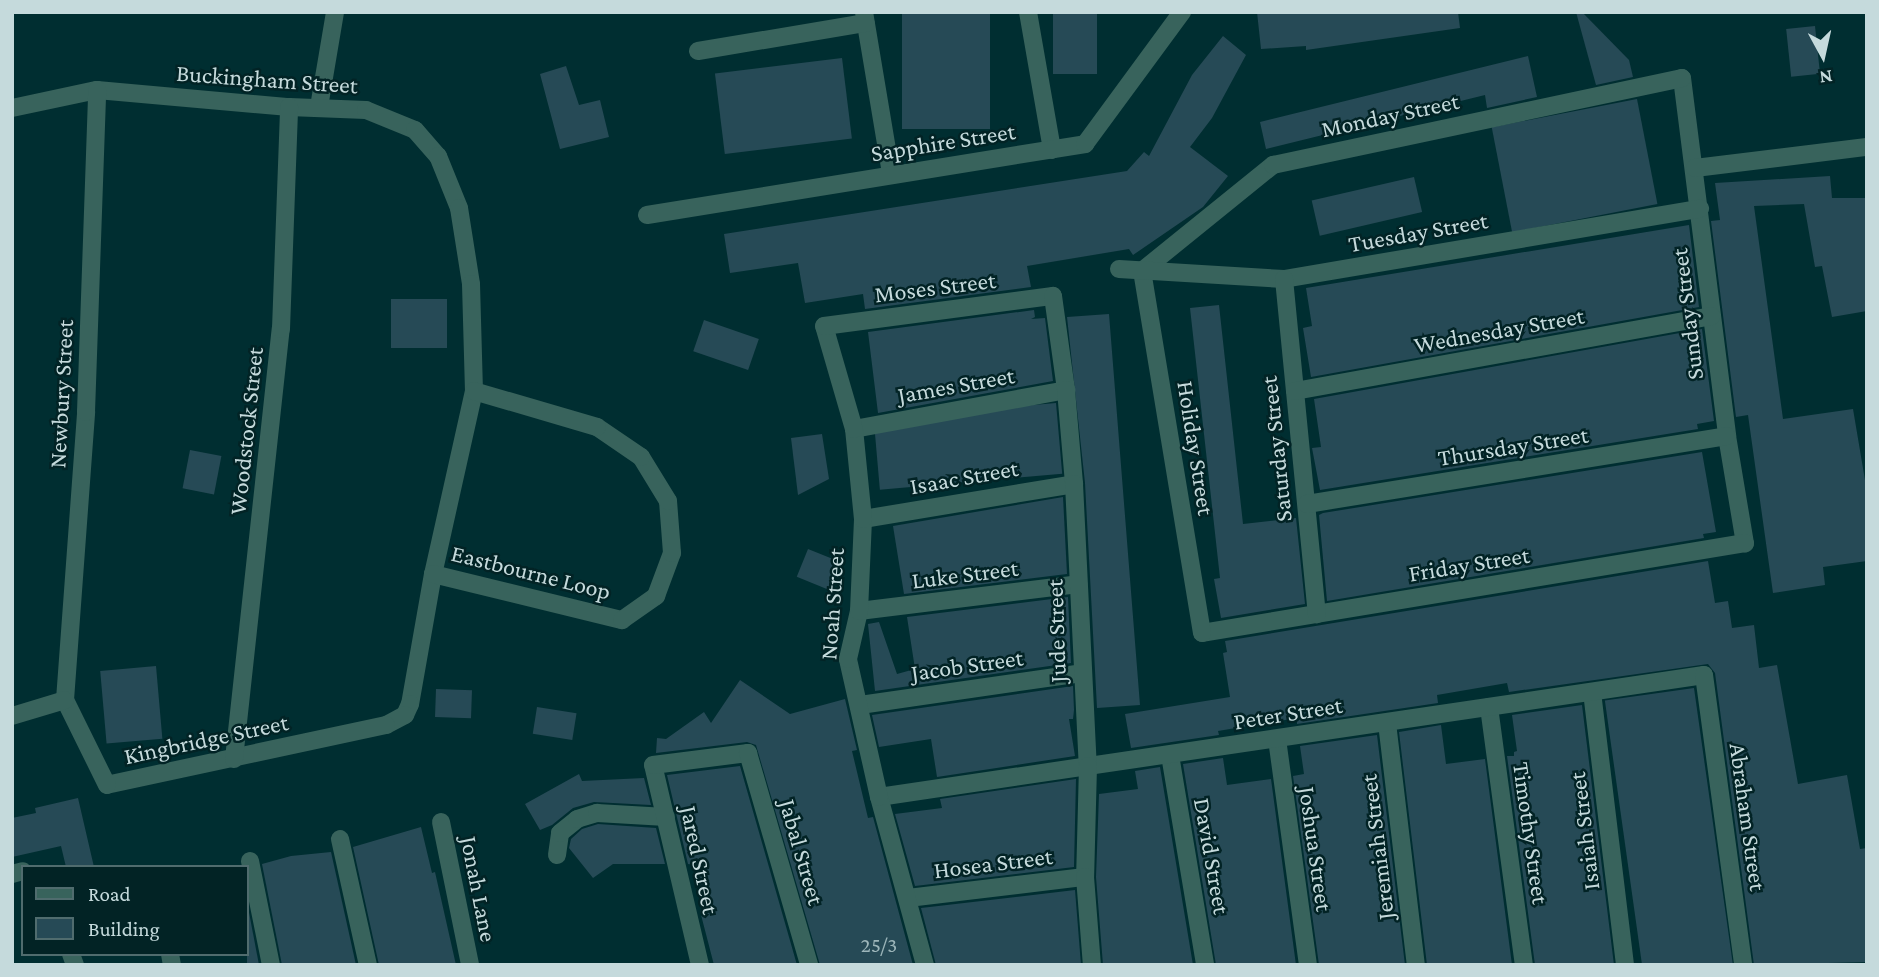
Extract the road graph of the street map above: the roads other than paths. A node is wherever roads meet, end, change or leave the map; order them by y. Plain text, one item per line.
1 (335, 12) edge
2 (1028, 12) edge
3 (1182, 12) edge
4 (865, 18) edge
5 (698, 51) dead end
6 (1682, 78) joint
7 (97, 90) junction
8 (289, 107) junction
9 (319, 107) junction
10 (12, 108) edge
11 (1867, 147) edge
12 (1052, 150) junction
13 (1695, 168) junction
14 (891, 174) junction
15 (1699, 209) junction
16 (647, 215) dead end
17 (1119, 269) dead end
18 (1142, 271) junction
19 (1284, 279) junction
20 (1053, 296) joint
21 (1711, 316) junction
22 (824, 326) joint
23 (1066, 390) junction
24 (474, 391) junction
25 (1295, 391) junction
26 (854, 429) junction
27 (1727, 436) junction
28 (1074, 484) junction
29 (1307, 504) junction
30 (863, 519) junction
31 (1745, 543) joint
32 (433, 574) junction
33 (1078, 584) junction
34 (859, 611) junction
35 (1317, 614) junction
36 (1202, 633) joint
37 (1082, 673) junction
38 (1704, 675) joint
39 (1592, 692) junction
40 (65, 700) junction
41 (860, 705) junction
42 (1489, 707) junction
43 (405, 715) joint
44 (12, 716) edge
45 (1387, 723) junction
46 (1277, 739) junction
47 (1170, 755) junction
48 (234, 759) junction
49 (653, 765) joint
50 (1088, 766) junction
51 (879, 797) junction
52 (666, 817) junction
53 (441, 822) dead end
54 (340, 839) dead end
55 (557, 855) dead end
56 (250, 861) dead end
57 (1085, 877) junction
58 (908, 898) junction
59 (271, 965) edge
60 (368, 965) edge
61 (470, 965) edge
62 (699, 965) edge
63 (809, 965) edge
64 (925, 965) edge
65 (1092, 965) edge
66 (1205, 965) edge
67 (1308, 965) edge
68 (1416, 965) edge
69 (1524, 965) edge
70 (1625, 965) edge
71 (1743, 965) edge

1 - 9 street
2 - 12 street
3 - 12 street, Sapphire Street
4 - 5 street
4 - 14 street
6 - 13 street, Sunday Street
6 - 18 street, Monday Street
7 - 8 street, Buckingham Street
7 - 10 street, Buckingham Street
7 - 40 street, Newbury Street
8 - 9 street, Buckingham Street
8 - 48 street, Woodstock Street
9 - 24 street, Buckingham Street
11 - 13 street
12 - 14 street, Sapphire Street
13 - 15 street, Sunday Street
14 - 16 street, Sapphire Street
15 - 19 street, Tuesday Street
15 - 21 street, Sunday Street
17 - 18 street, Tuesday Street
18 - 19 street, Tuesday Street
18 - 36 street, Holiday Street
19 - 25 street, Saturday Street
20 - 22 street, Moses Street
20 - 23 street, Jude Street
21 - 25 street, Wednesday Street
21 - 27 street, Sunday Street
22 - 26 street, Noah Street
23 - 26 street, James Street
23 - 28 street, Jude Street
24 - 32 street, Buckingham Street
24 - 32 street, Eastbourne Loop
25 - 29 street, Saturday Street
26 - 30 street, Noah Street
27 - 29 street, Thursday Street
27 - 31 street, Sunday Street
28 - 30 street, Isaac Street
28 - 33 street, Jude Street
29 - 35 street, Saturday Street
30 - 34 street, Noah Street
31 - 35 street, Friday Street
32 - 43 street, Buckingham Street
33 - 34 street, Luke Street
33 - 37 street, Jude Street
34 - 41 street, Noah Street
35 - 36 street, Friday Street
37 - 41 street, Jacob Street
37 - 50 street, Jude Street
38 - 39 street, Peter Street
38 - 71 street, Abraham Street
39 - 42 street, Peter Street
39 - 70 street, Isaiah Street
40 - 44 street
40 - 48 street, Kingbridge Street
41 - 51 street, Noah Street
42 - 45 street, Peter Street
42 - 69 street, Timothy Street
43 - 48 street, Kingbridge Street
45 - 46 street, Peter Street
45 - 68 street, Jeremiah Street
46 - 47 street, Peter Street
46 - 67 street, Joshua Street
47 - 50 street, Peter Street
47 - 66 street, David Street
49 - 52 street, Jared Street
49 - 63 street, Jabal Street
50 - 51 street, Peter Street
50 - 57 street, Jude Street
51 - 58 street, Noah Street
52 - 55 street
52 - 62 street, Jared Street
53 - 61 street, Jonah Lane
54 - 60 street
56 - 59 street
57 - 58 street, Hosea Street
57 - 65 street, Jude Street
58 - 64 street, Noah Street

